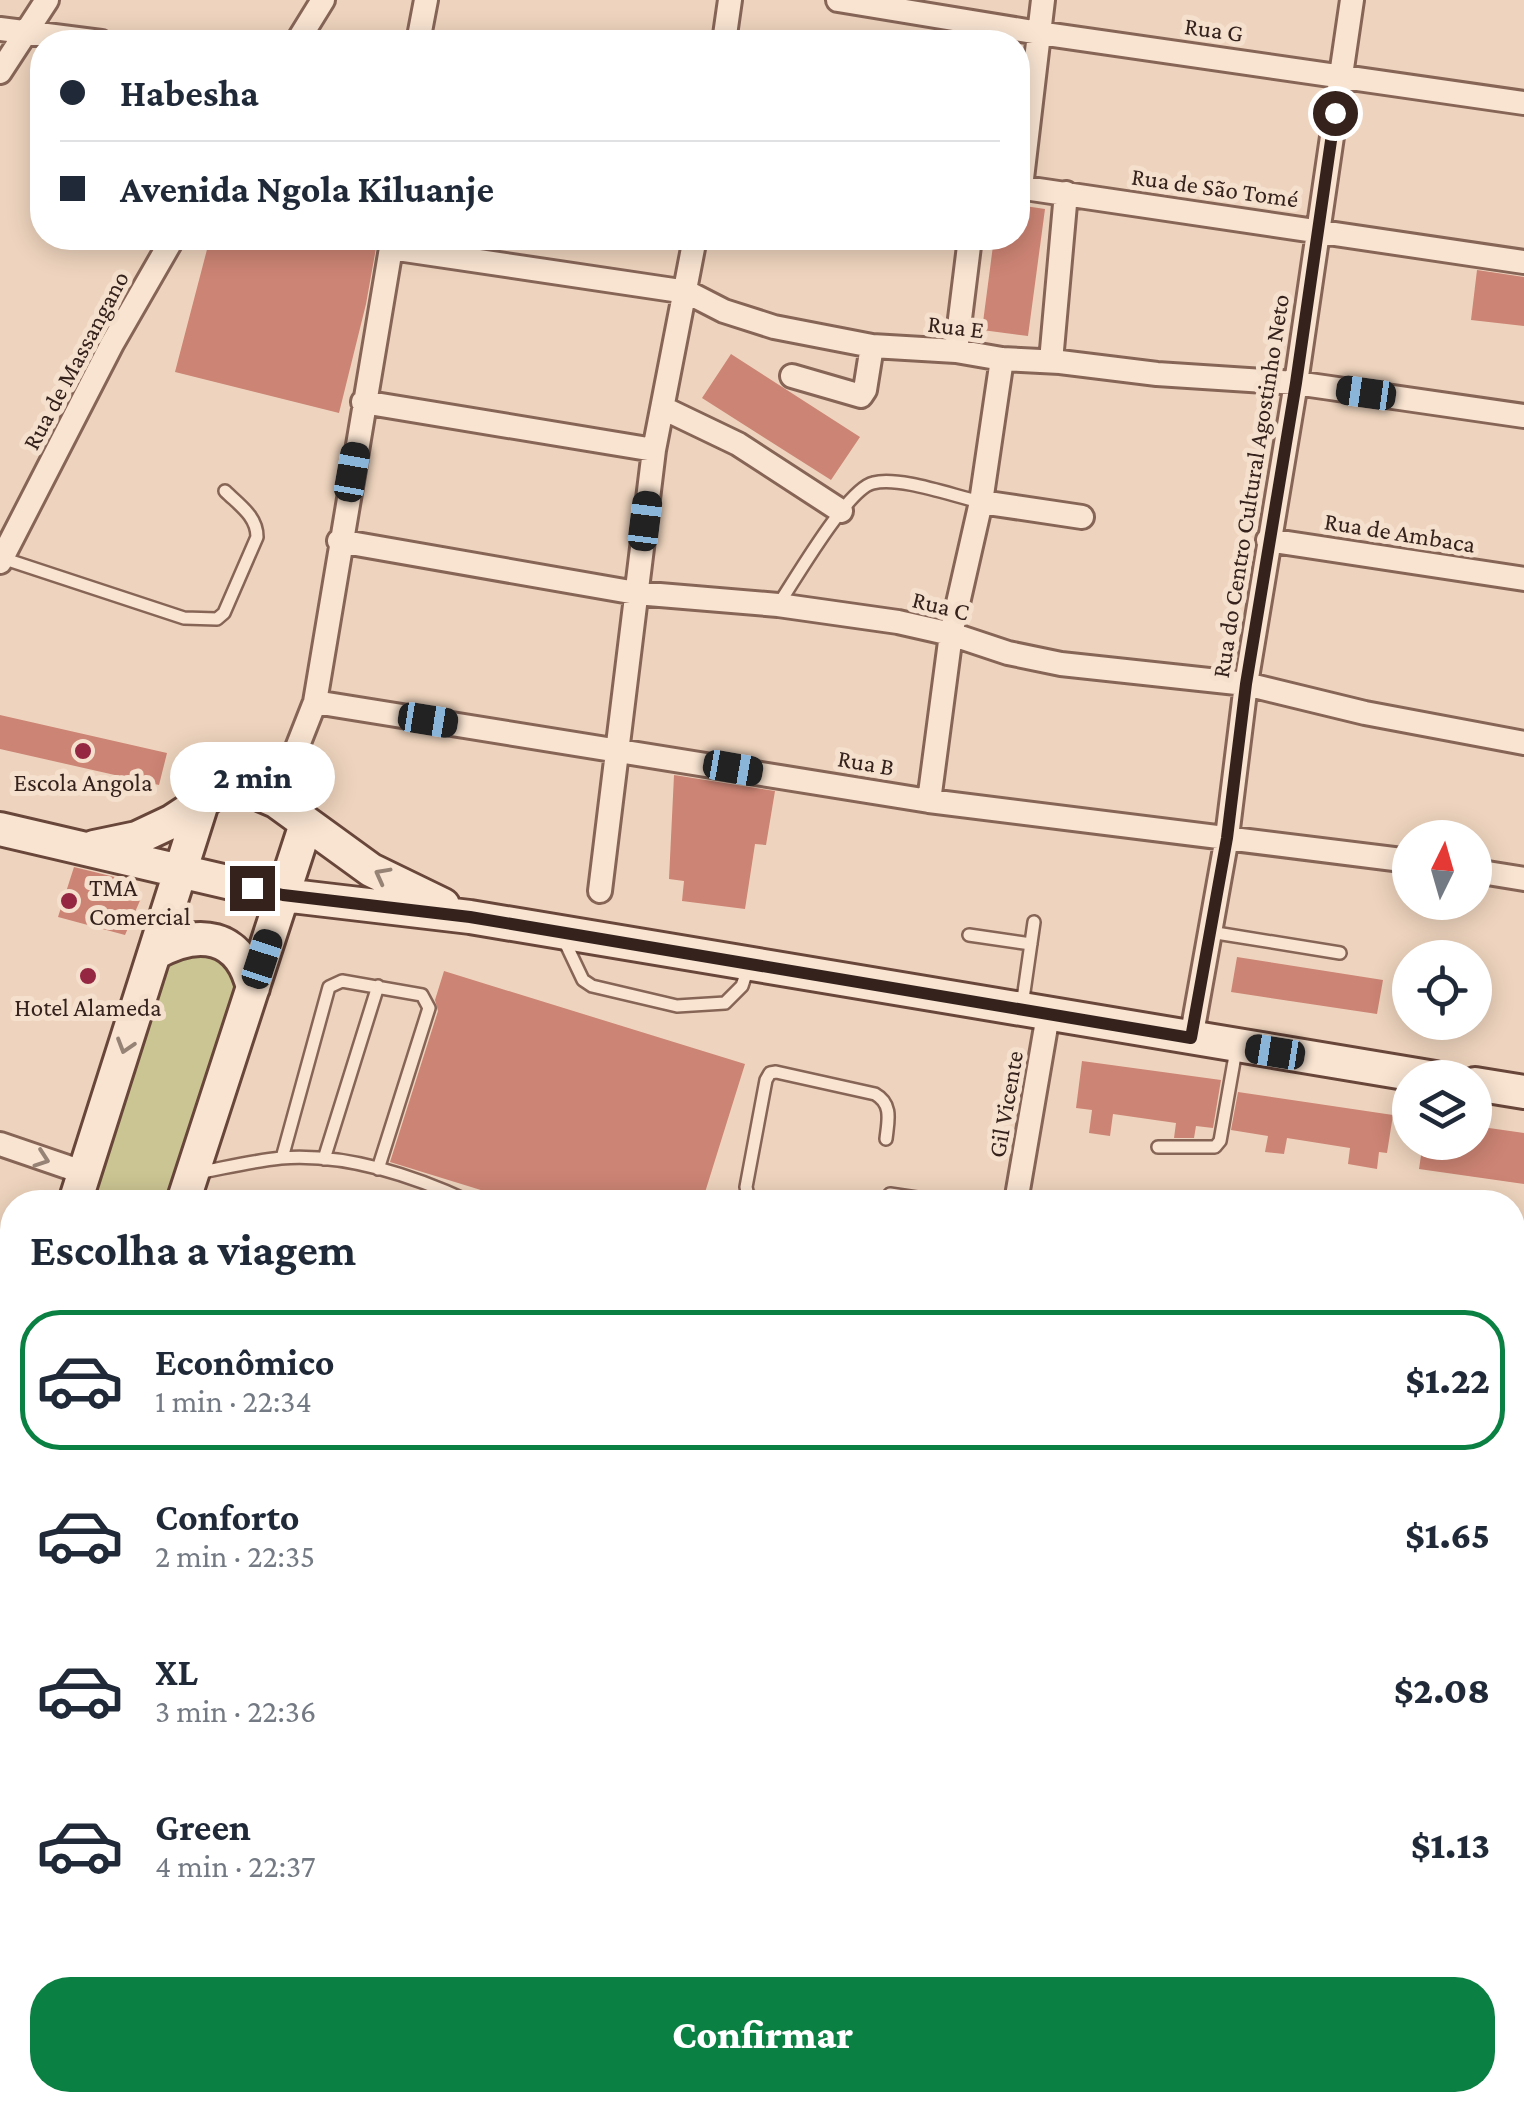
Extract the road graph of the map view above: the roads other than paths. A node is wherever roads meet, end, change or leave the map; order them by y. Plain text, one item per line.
1 (47, 0) edge
2 (322, 0) edge
3 (426, 0) edge
4 (730, 0) edge
5 (838, 0) edge
6 (1044, 0) edge
7 (1352, 0) edge
8 (0, 29) edge
9 (304, 30) edge
10 (420, 30) edge
11 (726, 30) edge
12 (1015, 30) edge
13 (1030, 32) edge
14 (25, 33) junction
15 (30, 34) edge
16 (1039, 34) junction
17 (0, 72) edge
18 (1340, 74) junction
19 (1030, 103) edge
20 (1524, 103) edge
21 (1030, 189) edge
22 (1066, 194) junction
23 (1319, 230) junction
24 (166, 250) edge
25 (391, 250) edge
26 (404, 250) edge
27 (693, 250) edge
28 (969, 250) edge
29 (1524, 262) edge
30 (687, 292) junction
31 (872, 346) junction
32 (956, 351) junction
33 (1002, 359) junction
34 (1050, 362) junction
35 (792, 376) dead end
36 (1296, 383) junction
37 (364, 402) junction
38 (663, 408) junction
39 (1524, 416) edge
40 (654, 450) junction
41 (225, 491) dead end
42 (980, 502) junction
43 (841, 511) junction
44 (1082, 517) dead end
45 (1268, 540) junction
46 (339, 541) junction
47 (1, 560) edge
48 (1524, 579) edge
49 (636, 593) junction
50 (778, 605) junction
51 (951, 634) junction
52 (1246, 684) junction
53 (314, 702) junction
54 (1524, 743) edge
55 (616, 748) junction
56 (204, 800) junction
57 (276, 801) junction
58 (929, 801) junction
59 (306, 824) junction
60 (0, 829) edge
61 (1227, 838) junction
62 (77, 848) junction
63 (1392, 859) edge
64 (180, 871) junction
65 (1492, 874) edge
66 (1524, 879) edge
67 (600, 891) dead end
68 (283, 895) junction
69 (470, 917) junction
70 (1034, 922) dead end
71 (560, 932) junction
72 (1210, 932) junction
73 (969, 934) dead end
74 (1031, 944) junction
75 (1340, 952) dead end
76 (155, 953) junction
77 (750, 964) junction
78 (378, 986) junction
79 (253, 988) junction
80 (1034, 1013) junction
81 (1191, 1038) junction
82 (1237, 1046) junction
83 (1392, 1071) edge
84 (1492, 1087) edge
85 (1524, 1092) edge
86 (886, 1139) dead end
87 (0, 1144) edge
88 (1158, 1148) dead end
89 (282, 1158) junction
90 (324, 1159) junction
91 (378, 1169) junction
92 (80, 1188) edge
93 (188, 1188) edge
94 (443, 1190) edge
95 (747, 1190) edge
96 (1017, 1190) edge

1 - 14 street
2 - 9 street
3 - 10 street
4 - 11 street
5 - 12 street, Rua G
6 - 16 street
7 - 18 street, Rua do Centro Cultural Agostinho Neto
8 - 14 street
13 - 16 street, Rua G
14 - 15 street
14 - 17 street
16 - 18 street, Rua G
16 - 19 street
18 - 20 street, Rua G
18 - 23 street, Rua do Centro Cultural Agostinho Neto
21 - 22 street, Rua de São Tomé
22 - 23 street, Rua de São Tomé
22 - 34 street
23 - 29 street, Rua de São Tomé
23 - 36 street, Rua do Centro Cultural Agostinho Neto
24 - 47 street, Rua de Massangano
25 - 37 street, Rua E
26 - 30 street, Rua E
27 - 30 street
28 - 32 street
30 - 31 street, Rua E
30 - 38 street
31 - 32 street, Rua E
31 - 35 street
32 - 33 street, Rua E
33 - 34 street, Rua E
33 - 42 street
34 - 36 street, Rua E
36 - 39 street, Rua E
36 - 45 street, Rua do Centro Cultural Agostinho Neto
37 - 40 street
37 - 46 street
38 - 40 street
38 - 43 street
40 - 49 street
41 - 47 lane
42 - 43 lane
42 - 44 street
42 - 51 street
43 - 50 lane
45 - 48 street, Rua de Ambaca
45 - 52 street, Rua do Centro Cultural Agostinho Neto
46 - 49 street, Rua C
46 - 53 street
49 - 50 street, Rua C
49 - 55 street
50 - 51 street, Rua C
51 - 52 street, Rua C
51 - 58 street
52 - 54 street, Rua C
52 - 61 street, Rua do Centro Cultural Agostinho Neto
53 - 55 street, Rua B
53 - 57 street
55 - 58 street, Rua B
55 - 67 street
56 - 57 main road
56 - 62 main road
56 - 64 main road
57 - 59 main road
58 - 61 street, Rua B
59 - 68 main road
69 -> 59 main road
60 - 62 main road
61 - 63 street, Rua B
61 - 72 street, Rua do Centro Cultural Agostinho Neto
62 - 64 main road
64 - 68 main road
64 - 76 main road
65 - 66 street
68 - 69 main road
68 - 79 main road
69 - 71 main road
70 - 74 lane
71 - 77 main road
71 - 77 lane
72 - 75 lane
72 - 81 street, Rua do Centro Cultural Agostinho Neto
73 - 74 lane
74 - 80 lane
76 - 79 main road
76 -> 92 main road
77 - 80 main road
78 - 89 lane
78 - 90 lane
78 - 91 lane
79 - 93 main road
80 - 81 main road
80 - 96 street, Gil Vicente
81 - 82 main road
82 - 83 main road
82 - 88 lane
84 - 85 main road
86 - 95 lane
87 -> 92 street
89 - 90 lane
89 - 93 lane
90 - 91 lane
91 - 94 lane

